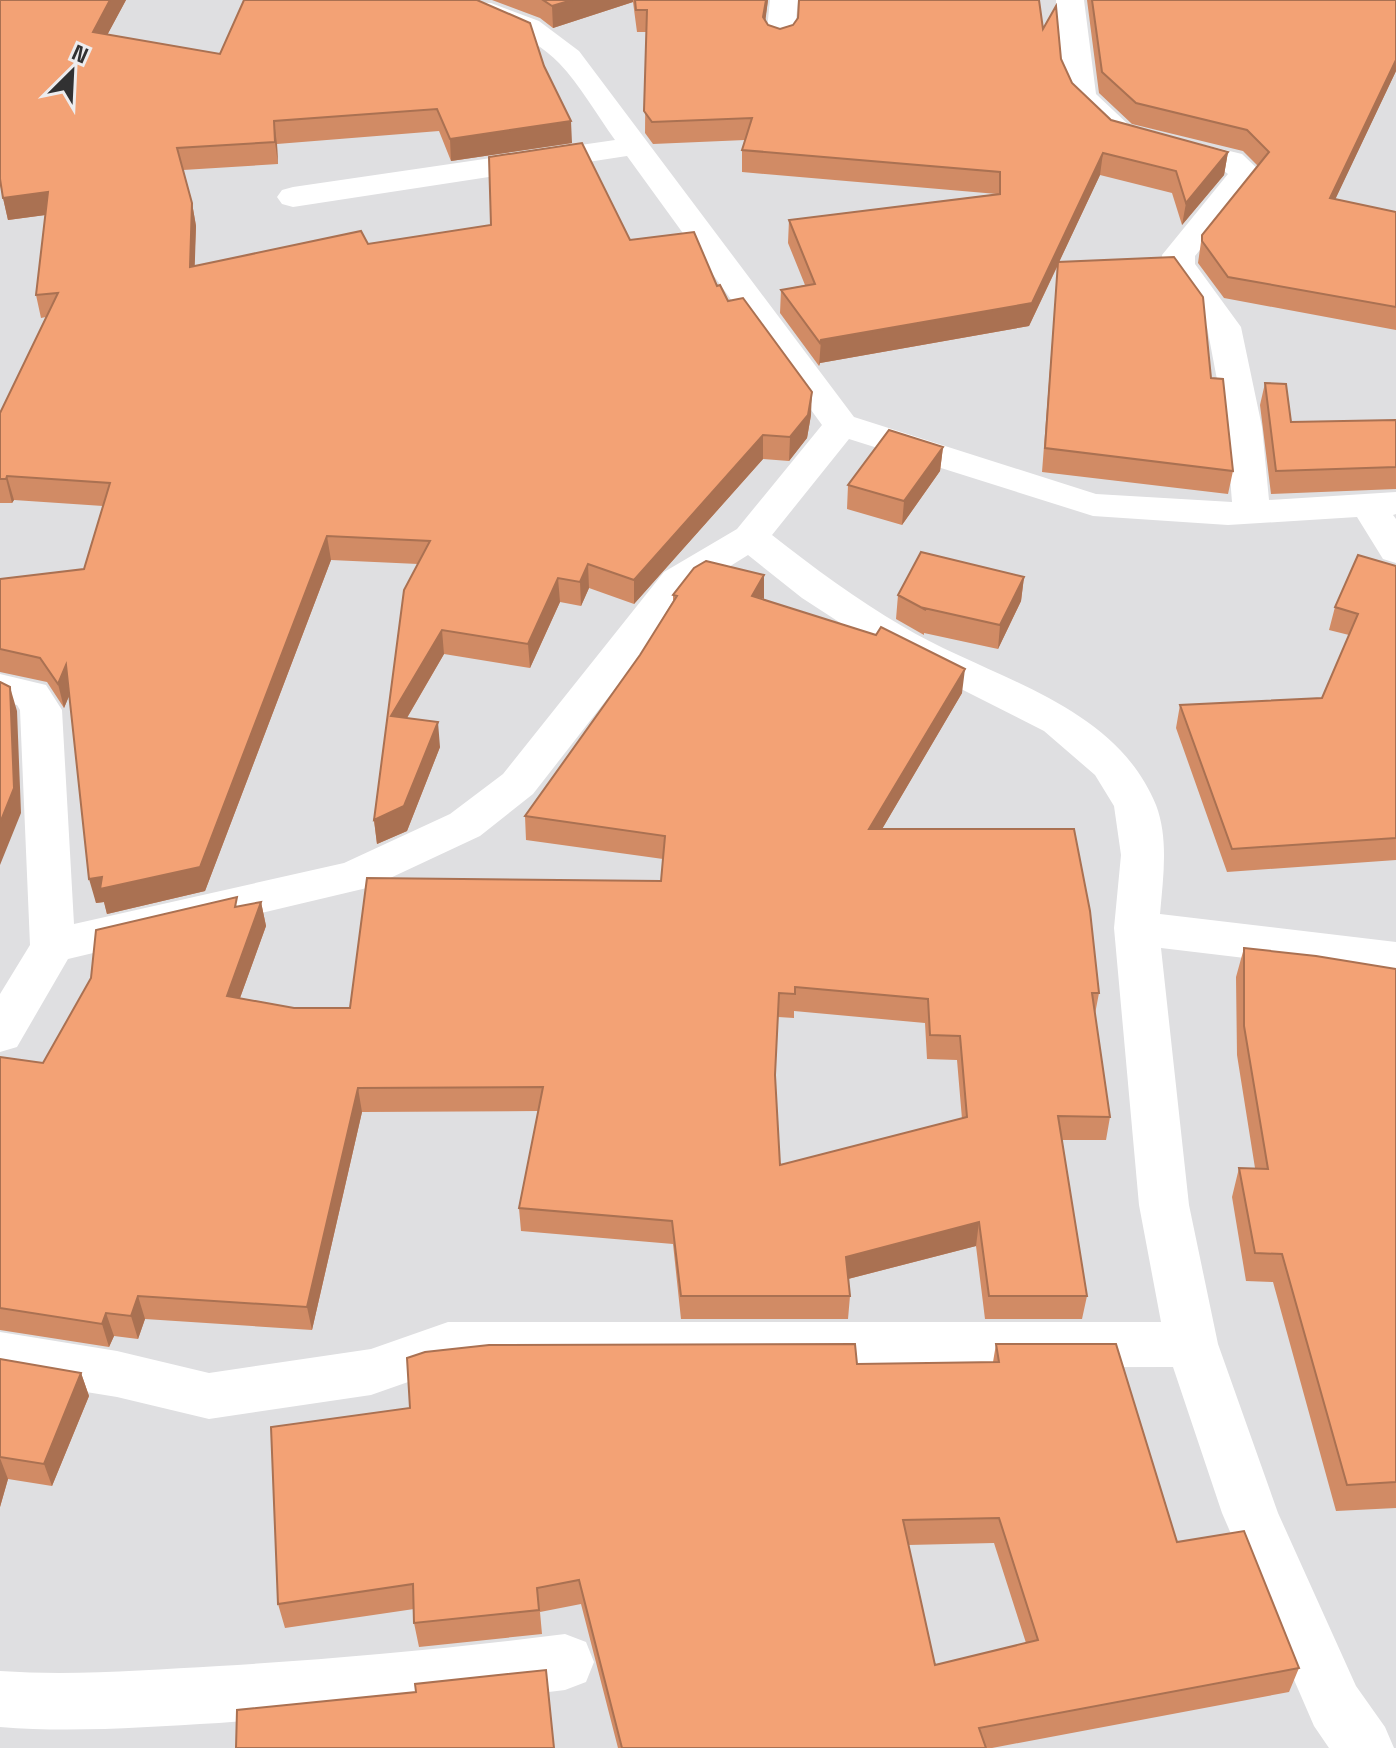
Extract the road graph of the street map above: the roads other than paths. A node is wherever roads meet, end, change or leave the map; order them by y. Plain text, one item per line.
1 (444, 0) edge
2 (784, 0) edge
3 (1070, 0) edge
4 (780, 39) edge
5 (635, 146) junction
6 (293, 197) dead end
7 (841, 425) junction
8 (1383, 504) edge
9 (1252, 512) junction
10 (750, 537) junction
11 (1396, 551) edge
12 (0, 687) edge
13 (1136, 928) junction
14 (53, 946) junction
15 (1396, 959) edge
16 (0, 1034) edge
17 (1192, 1344) junction
18 (0, 1355) edge
19 (565, 1662) dead end
20 (0, 1699) edge
21 (1364, 1748) edge

1 - 5 street
2 - 4 street
3 - 9 street
5 - 6 street
5 - 7 street
7 - 9 street
7 - 10 street
8 - 9 street
8 - 11 street
10 - 13 street
10 - 14 street
12 - 14 street
13 - 15 street
13 - 17 street
14 - 16 street
17 - 18 street
17 - 21 street
19 - 20 street

